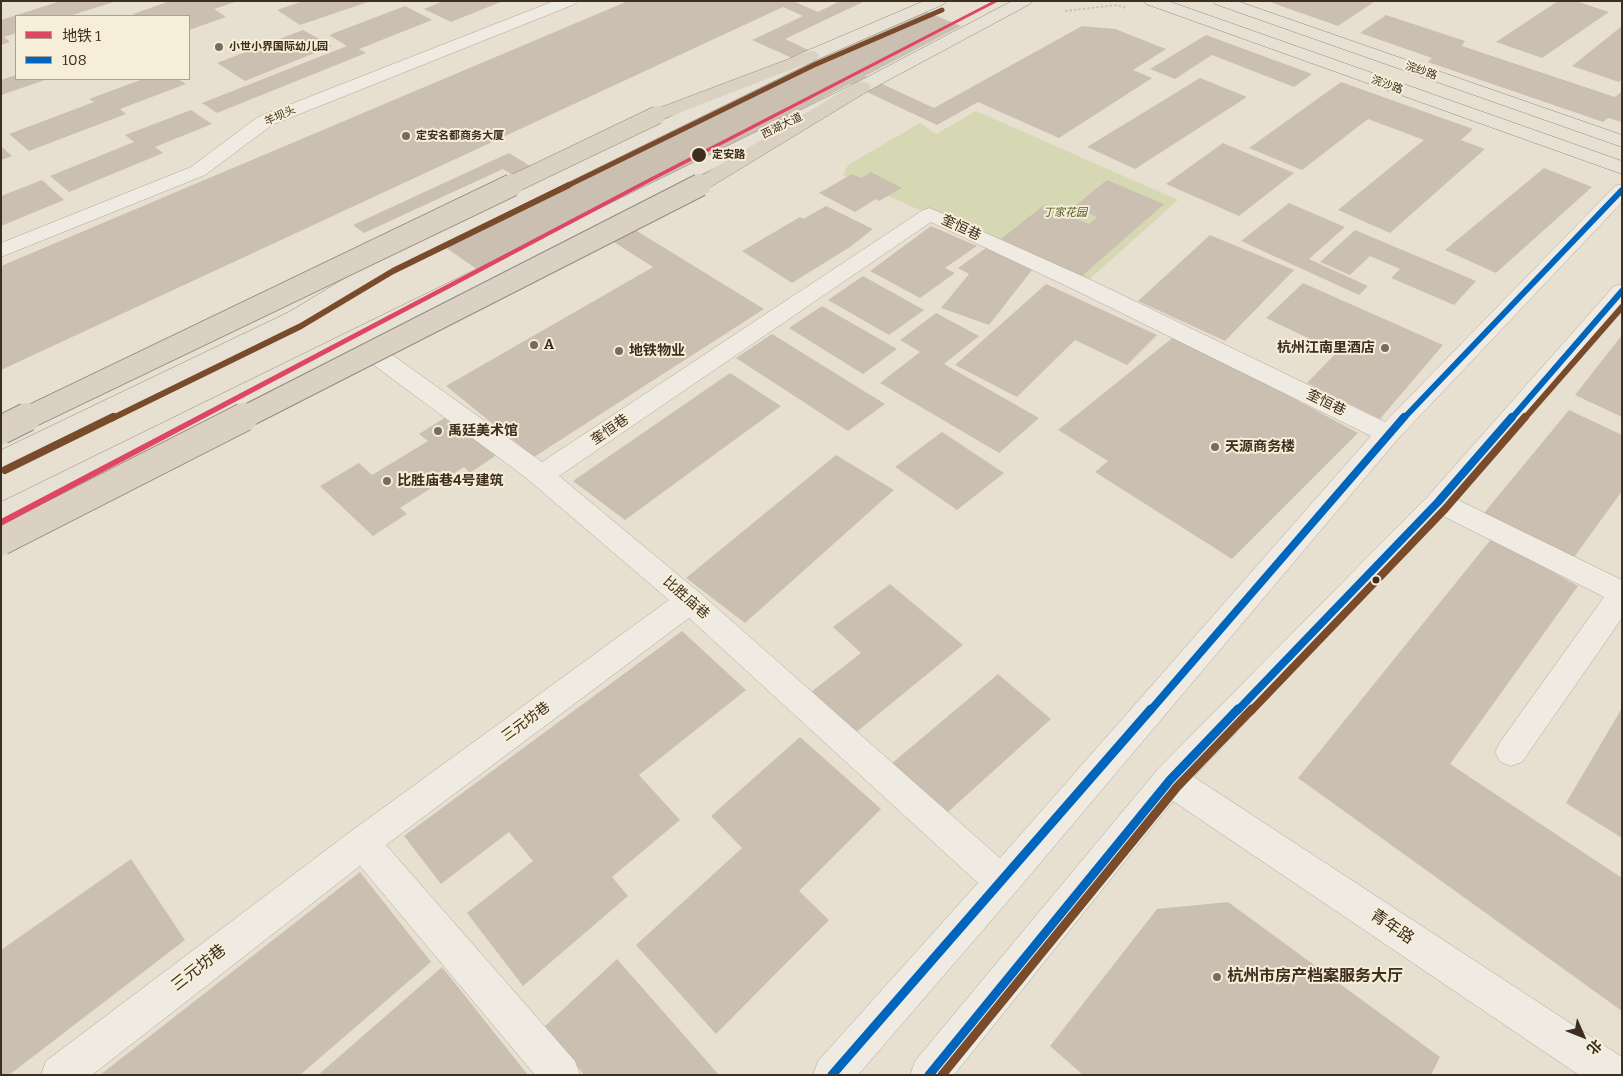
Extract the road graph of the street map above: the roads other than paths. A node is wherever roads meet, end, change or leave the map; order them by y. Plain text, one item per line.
1 (570, 1) edge
2 (938, 1) edge
3 (1024, 1) edge
4 (1152, 1) edge
5 (1221, 1) edge
6 (810, 56) junction
7 (862, 87) junction
8 (1622, 141) edge
9 (1622, 168) edge
10 (1622, 190) edge
11 (1, 252) edge
12 (1622, 291) edge
13 (348, 342) junction
14 (1, 430) edge
15 (1388, 434) junction
16 (1, 461) edge
17 (540, 476) junction
18 (1438, 502) junction
19 (1, 514) edge
20 (1, 541) edge
21 (1622, 594) edge
22 (690, 601) junction
23 (1511, 752) dead end
24 (1170, 780) junction
25 (362, 842) junction
26 (1002, 882) junction
27 (60, 1075) edge
28 (561, 1075) edge
29 (832, 1075) edge
30 (929, 1075) edge
31 (1614, 1075) edge

1 - 11 street, 羊坝头
2 - 6 main road
3 - 7 main road, 西湖大道
4 - 9 main road, 浣沙路
5 - 8 main road, 浣纱路
6 - 14 highway, bridge
6 - 16 main road
7 - 13 main road, 西湖大道
7 - 20 highway, bridge
10 - 15 street
12 - 18 street
13 - 17 street, 比胜庙巷
13 - 19 main road, 西湖大道
15 - 17 street, 奎恒巷
15 - 26 street
17 - 22 street, 比胜庙巷
18 - 21 street
18 - 24 street
21 - 23 street
22 - 25 street, 三元坊巷
22 - 26 street, 比胜庙巷
24 - 30 street
24 - 31 street, 青年路
25 - 27 street, 三元坊巷
25 - 28 street
26 - 29 street

